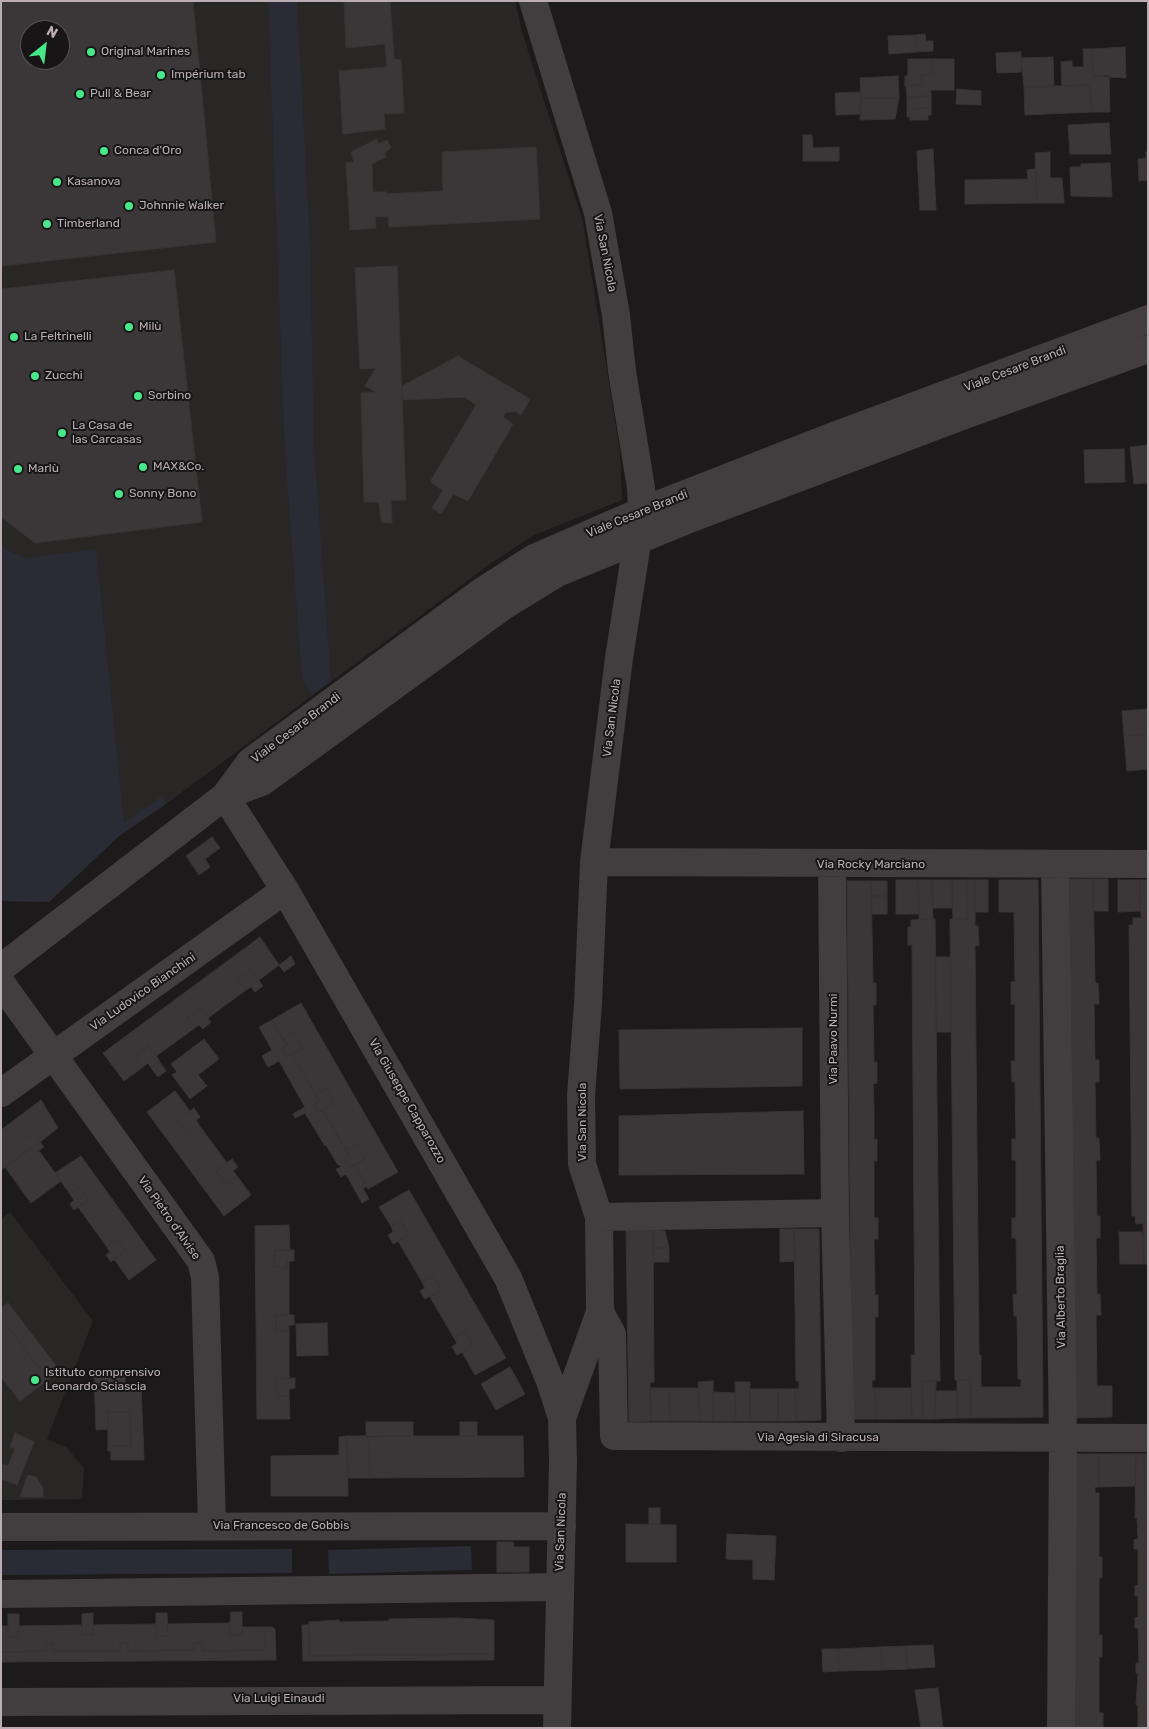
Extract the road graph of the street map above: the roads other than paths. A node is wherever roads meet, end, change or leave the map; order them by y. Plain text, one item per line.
1 (533, 1) edge
2 (1148, 318) edge
3 (1148, 350) edge
4 (642, 511) junction
5 (639, 540) junction
6 (225, 796) junction
7 (594, 862) junction
8 (832, 864) junction
9 (1148, 864) edge
10 (1056, 866) junction
11 (285, 890) junction
12 (1, 968) edge
13 (1, 983) edge
14 (53, 1056) junction
15 (1, 1093) edge
16 (835, 1213) junction
17 (599, 1217) junction
18 (600, 1312) junction
19 (562, 1418) junction
20 (841, 1438) junction
21 (1148, 1438) edge
22 (1063, 1439) junction
23 (212, 1526) junction
24 (562, 1526) junction
25 (1, 1528) edge
26 (560, 1587) junction
27 (1, 1594) edge
28 (557, 1700) junction
29 (1, 1702) edge
30 (557, 1728) edge
31 (1061, 1728) edge

1 - 4 street, Via San Nicola
2 - 4 street, Viale Cesare Brandi
3 - 5 street, Viale Cesare Brandi
4 - 5 street, Via San Nicola
4 - 6 street, Viale Cesare Brandi
5 - 6 street, Viale Cesare Brandi
5 - 7 street, Via San Nicola
6 - 11 street, Via Giuseppe Capparozzo
6 - 12 street
7 - 8 street, Via Rocky Marciano
7 - 17 street, Via San Nicola
8 - 10 street, Via Rocky Marciano
8 - 16 street, Via Paavo Nurmi
9 - 10 street, Via Rocky Marciano
10 - 22 street, Via Alberto Braglia
11 - 14 street, Via Ludovico Bianchini
11 - 19 street, Via Giuseppe Capparozzo
13 - 14 street, Via Pietro d'Alvise
14 - 15 street, Via Ludovico Bianchini
14 - 23 street, Via Pietro d'Alvise
16 - 17 street
16 - 20 street, Via Paavo Nurmi
17 - 18 street, Via San Nicola
18 - 19 street, Via San Nicola
18 - 20 street, Via Agesia di Siracusa
19 - 24 street, Via San Nicola
20 - 22 street, Via Agesia di Siracusa
21 - 22 street, Via Agesia di Siracusa
22 - 31 street, Via Alberto Braglia
23 - 24 street, Via Francesco de Gobbis
23 - 25 street, Via Francesco de Gobbis
24 - 26 street, Via San Nicola
26 - 27 street
26 - 28 street, Via San Nicola
28 - 29 street, Via Luigi Einaudi
28 - 30 street, Via San Nicola

